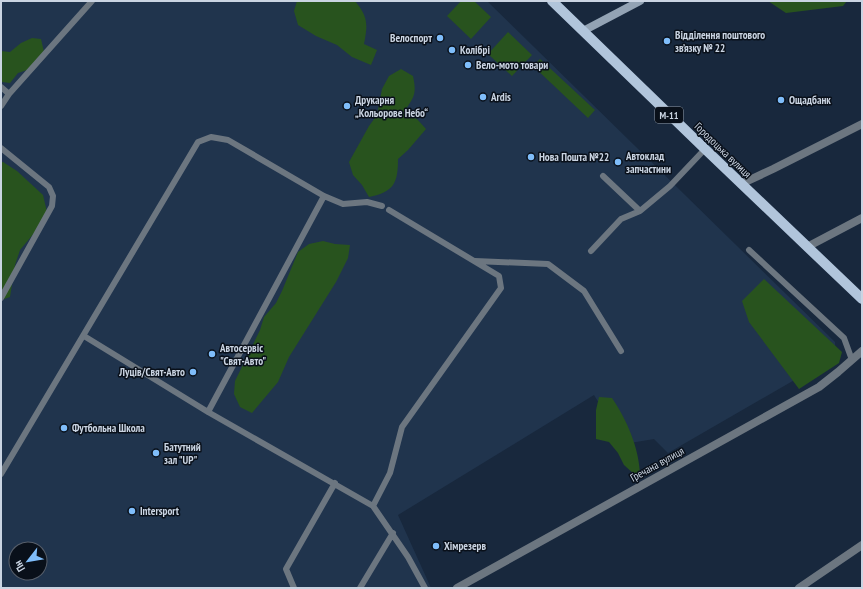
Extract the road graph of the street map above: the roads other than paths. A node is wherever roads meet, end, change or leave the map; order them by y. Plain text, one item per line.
1 (92, 1) edge
2 (552, 1) edge
3 (640, 1) edge
4 (583, 31) junction
5 (1, 87) edge
6 (9, 94) junction
7 (1, 106) edge
8 (862, 124) edge
9 (1, 148) edge
10 (705, 150) junction
11 (603, 176) dead end
12 (741, 184) junction
13 (324, 196) junction
14 (382, 206) dead end
15 (389, 210) dead end
16 (640, 211) junction
17 (862, 218) edge
18 (807, 247) junction
19 (750, 250) dead end
20 (591, 251) dead end
21 (474, 261) junction
22 (1, 298) edge
23 (862, 299) edge
24 (84, 336) junction
25 (862, 350) edge
26 (621, 351) dead end
27 (852, 360) junction
28 (208, 412) junction
29 (1, 474) edge
30 (335, 483) junction
31 (373, 506) junction
32 (393, 533) junction
33 (862, 545) edge
34 (294, 588) edge
35 (360, 588) edge
36 (425, 588) edge
37 (456, 588) edge
38 (799, 588) edge

1 - 6 lane
2 - 4 main road, Городоцька вулиця / М-11
3 - 4 main road
4 - 10 main road, Городоцька вулиця / М-11
5 - 6 lane
6 - 7 lane
8 - 12 street
9 - 22 lane
10 - 12 main road, Городоцька вулиця / М-11
10 - 16 lane
11 - 16 lane
12 - 18 main road, Городоцька вулиця / М-11
13 - 14 lane
13 - 24 lane
13 - 28 lane
15 - 21 lane
16 - 20 lane
17 - 18 street
18 - 23 main road, Городоцька вулиця / М-11
19 - 27 lane
21 - 26 lane
21 - 31 lane
24 - 28 lane
24 - 29 lane
25 - 27 street, Гречана вулиця
27 - 37 street, Гречана вулиця
28 - 30 lane
30 - 31 lane
30 - 34 lane
31 - 32 lane
32 - 35 lane
32 - 36 lane
33 - 38 street

